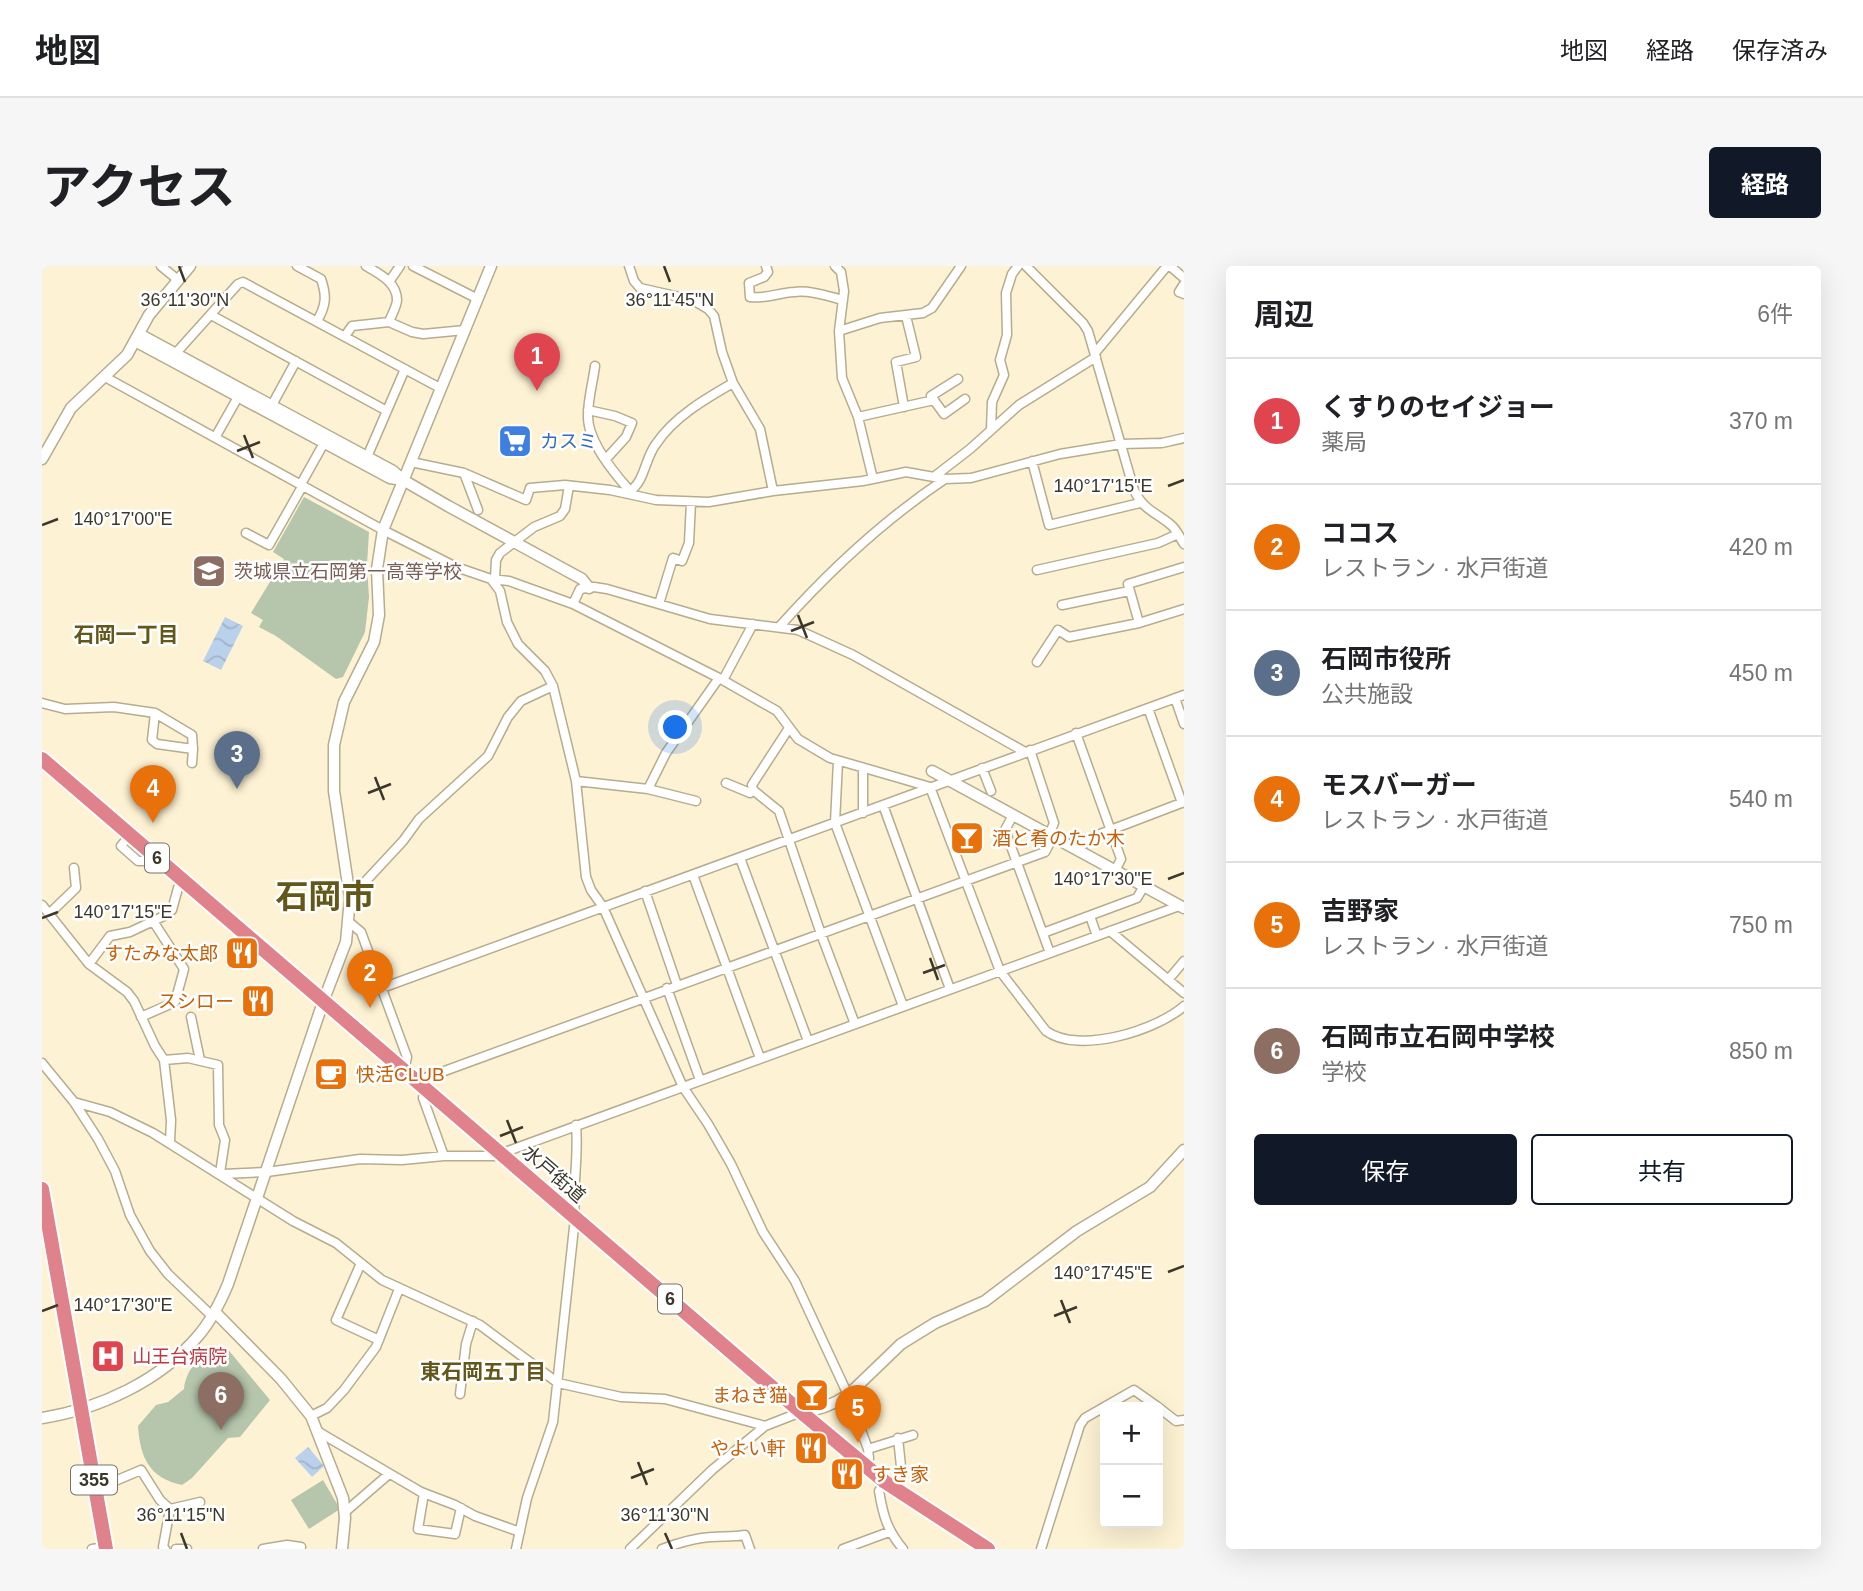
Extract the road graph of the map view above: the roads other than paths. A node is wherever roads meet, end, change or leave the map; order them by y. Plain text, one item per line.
1 (162, 266) edge
2 (190, 266) edge
3 (297, 266) edge
4 (366, 266) edge
5 (401, 266) edge
6 (413, 266) edge
7 (491, 266) edge
8 (629, 266) edge
9 (766, 266) edge
10 (835, 266) edge
11 (961, 266) edge
12 (1018, 266) edge
13 (1026, 266) edge
14 (1169, 266) edge
15 (1184, 278) edge
16 (178, 280) junction
17 (389, 282) junction
18 (1184, 284) edge
19 (1184, 294) edge
20 (478, 299) junction
21 (843, 300) junction
22 (211, 315) junction
23 (906, 316) junction
24 (317, 321) junction
25 (389, 322) junction
26 (465, 330) junction
27 (839, 331) junction
28 (345, 336) junction
29 (137, 338) junction
30 (176, 353) junction
31 (1095, 355) junction
32 (296, 361) junction
33 (595, 366) dead end
34 (405, 369) junction
35 (105, 377) junction
36 (958, 379) dead end
37 (733, 383) junction
38 (440, 388) junction
39 (238, 397) junction
40 (965, 399) dead end
41 (934, 400) junction
42 (272, 405) junction
43 (904, 407) junction
44 (589, 410) junction
45 (387, 411) junction
46 (858, 418) junction
47 (992, 430) junction
48 (216, 436) junction
49 (1184, 438) edge
50 (324, 443) junction
51 (1121, 444) junction
52 (367, 457) junction
53 (42, 459) edge
54 (606, 459) junction
55 (1032, 461) junction
56 (411, 462) junction
57 (464, 473) junction
58 (935, 476) junction
59 (873, 479) junction
60 (945, 479) junction
61 (403, 480) junction
62 (302, 484) junction
63 (569, 486) junction
64 (773, 491) junction
65 (630, 492) junction
66 (691, 502) junction
67 (1140, 503) junction
68 (478, 510) dead end
69 (383, 530) junction
70 (1180, 531) edge
71 (246, 533) dead end
72 (515, 542) junction
73 (1184, 544) edge
74 (1184, 567) edge
75 (1037, 570) dead end
76 (493, 578) junction
77 (589, 588) junction
78 (1129, 592) junction
79 (573, 604) junction
80 (659, 604) junction
81 (1062, 605) dead end
82 (1184, 609) edge
83 (1139, 623) junction
84 (752, 624) junction
85 (780, 626) junction
86 (1037, 662) dead end
87 (721, 679) junction
88 (553, 686) junction
89 (1180, 696) edge
90 (42, 703) edge
91 (1148, 708) junction
92 (155, 713) junction
93 (1184, 724) edge
94 (789, 728) junction
95 (1076, 733) junction
96 (193, 749) junction
97 (1028, 751) junction
98 (42, 759) edge
99 (838, 761) junction
100 (192, 763) dead end
101 (982, 768) junction
102 (863, 769) junction
103 (932, 771) dead end
104 (949, 780) junction
105 (576, 781) junction
106 (726, 783) dead end
107 (930, 787) junction
108 (648, 789) junction
109 (752, 790) junction
110 (991, 791) dead end
111 (696, 801) dead end
112 (1183, 803) edge
113 (883, 805) junction
114 (863, 813) junction
115 (1013, 815) junction
116 (835, 824) junction
117 (1111, 830) junction
118 (1051, 836) junction
119 (790, 840) junction
120 (1078, 851) junction
121 (740, 858) junction
122 (1017, 863) junction
123 (74, 868) dead end
124 (1115, 871) junction
125 (693, 875) junction
126 (967, 880) junction
127 (183, 881) junction
128 (1143, 886) junction
129 (645, 891) junction
130 (350, 898) junction
131 (918, 899) junction
132 (42, 905) edge
133 (603, 907) junction
134 (1181, 907) edge
135 (50, 913) junction
136 (869, 916) junction
137 (1090, 916) junction
138 (153, 921) junction
139 (349, 922) junction
140 (1110, 931) junction
141 (1043, 933) junction
142 (821, 934) junction
143 (1097, 936) junction
144 (774, 951) junction
145 (1050, 953) junction
146 (1184, 961) edge
147 (89, 964) junction
148 (726, 968) junction
149 (1000, 971) junction
150 (1168, 980) junction
151 (677, 985) junction
152 (382, 988) junction
153 (667, 988) junction
154 (950, 989) junction
155 (1184, 993) edge
156 (643, 997) junction
157 (323, 1002) junction
158 (902, 1006) junction
159 (1184, 1006) edge
160 (141, 1017) junction
161 (191, 1017) dead end
162 (855, 1024) junction
163 (808, 1041) junction
164 (760, 1058) junction
165 (164, 1060) junction
166 (200, 1060) junction
167 (42, 1063) edge
168 (404, 1070) junction
169 (47, 1074) edge
170 (700, 1080) junction
171 (417, 1082) junction
172 (683, 1087) junction
173 (430, 1092) junction
174 (74, 1101) junction
175 (576, 1125) junction
176 (170, 1143) junction
177 (1184, 1150) edge
178 (501, 1153) junction
179 (444, 1156) junction
180 (267, 1172) junction
181 (221, 1174) junction
182 (42, 1190) edge
183 (258, 1197) junction
184 (575, 1218) junction
185 (361, 1263) junction
186 (399, 1289) junction
187 (214, 1314) junction
188 (473, 1321) junction
189 (379, 1340) junction
190 (558, 1384) junction
191 (460, 1394) dead end
192 (848, 1395) junction
193 (1113, 1402) edge
194 (1151, 1402) edge
195 (1100, 1409) edge
196 (82, 1410) junction
197 (1163, 1411) edge
198 (801, 1412) junction
199 (311, 1416) junction
200 (42, 1418) edge
201 (1184, 1420) edge
202 (765, 1426) junction
203 (317, 1432) junction
204 (913, 1435) dead end
205 (898, 1438) junction
206 (868, 1449) junction
207 (866, 1465) junction
208 (389, 1474) junction
209 (95, 1484) junction
210 (890, 1485) junction
211 (424, 1493) junction
212 (200, 1502) dead end
213 (461, 1508) junction
214 (170, 1509) junction
215 (345, 1511) junction
216 (520, 1532) junction
217 (889, 1532) junction
218 (301, 1547) edge
219 (519, 1547) edge
220 (101, 1548) edge
221 (165, 1549) edge
222 (176, 1549) edge
223 (187, 1549) edge
224 (263, 1549) edge
225 (342, 1549) edge
226 (630, 1549) edge
227 (662, 1549) edge
228 (750, 1549) edge
229 (843, 1549) edge
230 (903, 1549) edge
231 (988, 1549) edge
232 (1041, 1549) edge

1 - 16 street
2 - 16 street
3 - 24 street
4 - 17 street
5 - 17 street
6 - 20 street
7 - 20 street
8 - 37 street
9 - 21 street
10 - 21 street
11 - 23 street
12 - 47 street
13 - 31 street
14 - 15 street
14 - 31 street
16 - 29 street
17 - 25 street
18 - 19 street
20 - 26 street
21 - 27 street
22 - 24 street
22 - 30 street
22 - 32 street
23 - 27 street
23 - 43 street
24 - 28 street
25 - 26 street
25 - 28 street
26 - 38 street
27 - 46 street
28 - 34 street
29 - 30 street
29 - 35 street
29 - 39 street
30 - 42 street
31 - 47 street
31 - 51 street
32 - 42 street
32 - 45 street
33 - 44 street
34 - 38 street
34 - 45 street
35 - 48 street
35 - 53 street
36 - 41 street
37 - 64 street
37 - 65 street
38 - 56 street
39 - 48 street
39 - 50 street
40 - 41 street
41 - 43 street
42 - 52 street
43 - 46 street
44 - 54 street
44 - 54 street
45 - 52 street
46 - 59 street
47 - 58 street
48 - 62 street
49 - 51 street
50 - 61 street
50 - 62 street
51 - 55 street
51 - 67 street
52 - 61 street
54 - 65 street
55 - 60 street
55 - 67 street
56 - 57 street
56 - 61 street
57 - 63 street
57 - 68 street
58 - 59 street
58 - 60 street
59 - 64 street
60 - 85 street
61 - 69 street
61 - 72 street
62 - 69 street
62 - 71 street
63 - 65 street
63 - 72 street
64 - 66 street
65 - 66 street
66 - 80 street
67 - 70 street
69 - 76 street
69 - 130 street
70 - 73 street
70 - 75 street
72 - 76 street
72 - 77 street
74 - 78 street
76 - 79 street
76 - 88 street
77 - 79 street
77 - 80 street
78 - 81 street
78 - 83 street
79 - 87 street
80 - 84 street
82 - 83 street
83 - 86 street
84 - 85 street
84 - 87 street
85 - 97 street
87 - 94 street
87 - 108 street
88 - 105 street
88 - 130 street
89 - 91 street
89 - 93 street
90 - 92 street
91 - 95 street
91 - 112 street
92 - 96 street
92 - 96 street
94 - 99 street
94 - 109 street
95 - 97 street
95 - 117 street
96 - 100 street
97 - 101 street
97 - 118 street
98 - 127 highway, 水戸街道 / 6
99 - 102 street
99 - 116 street
101 - 104 street
101 - 110 street
102 - 107 street
102 - 114 street
103 - 104 street
104 - 107 street
104 - 115 street
105 - 108 street
105 - 133 street
106 - 109 street
107 - 113 street
107 - 126 street
108 - 111 street
109 - 119 street
112 - 117 street
113 - 114 street
113 - 131 street
114 - 116 street
115 - 118 street
115 - 122 street
116 - 119 street
116 - 136 street
117 - 120 street
117 - 124 street
118 - 120 street
118 - 122 street
119 - 121 street
119 - 142 street
120 - 124 street
121 - 125 street
121 - 144 street
122 - 126 street
122 - 141 street
123 - 135 street
124 - 128 street
125 - 129 street
125 - 148 street
126 - 131 street
126 - 149 street
127 - 138 street
127 - 157 highway, 水戸街道 / 6
128 - 134 street
128 - 137 street
129 - 133 street
129 - 151 street
130 - 139 street
131 - 136 street
131 - 154 street
132 - 135 street
133 - 152 street
133 - 156 street
134 - 140 street
135 - 147 street
136 - 142 street
136 - 158 street
137 - 141 street
137 - 143 street
138 - 147 street
138 - 160 street
139 - 152 street
139 - 157 street
140 - 143 street
140 - 150 street
141 - 145 street
142 - 144 street
142 - 162 street
143 - 145 street
144 - 148 street
144 - 163 street
145 - 149 street
146 - 150 street
147 - 160 street
148 - 151 street
148 - 164 street
149 - 154 street
149 - 159 street
150 - 155 street
151 - 153 street
152 - 168 street
153 - 156 street
153 - 170 street
154 - 158 street
156 - 171 street
156 - 172 street
157 - 168 highway, 水戸街道 / 6
157 - 180 street
158 - 162 street
160 - 165 street
161 - 166 street
162 - 163 street
163 - 164 street
164 - 170 street
165 - 166 street
165 - 176 street
166 - 181 street
167 - 169 street
168 - 171 highway, 水戸街道 / 6
169 - 174 street
170 - 172 street
171 - 173 highway, 水戸街道 / 6
172 - 175 street
172 - 192 street
173 - 178 highway, 水戸街道 / 6
173 - 179 street
174 - 176 street
174 - 187 street
175 - 178 street
175 - 184 street
176 - 181 street
177 - 192 street
178 - 179 street
178 - 184 highway, 水戸街道 / 6
179 - 180 street
180 - 181 street
180 - 183 street
181 - 183 street
182 - 196 highway, 355
183 - 185 street
183 - 187 street
184 - 190 street
184 - 198 highway, 水戸街道 / 6
185 - 186 street
185 - 189 street
186 - 188 street
186 - 189 street
187 - 196 street
187 - 199 street
188 - 190 street
188 - 191 street
189 - 199 street
190 - 202 street
190 - 216 street
192 - 198 street
192 - 206 street
193 - 194 street
195 - 232 street
196 - 200 street
196 - 209 highway, 355
197 - 201 street
198 - 202 street
198 - 207 highway, 水戸街道 / 6
199 - 203 street
202 - 226 street
203 - 208 street
203 - 215 street
204 - 205 street
205 - 206 street
205 - 210 street
206 - 207 street
207 - 210 highway, 水戸街道 / 6
208 - 211 street
208 - 215 street
209 - 214 street
209 - 220 highway, 355
210 - 217 street
210 - 231 highway, 水戸街道 / 6
211 - 213 street
211 - 213 street
212 - 214 street
213 - 216 street
214 - 221 street
215 - 225 street
216 - 219 street
217 - 229 street
217 - 230 street
218 - 224 street
222 - 223 street
227 - 228 street

